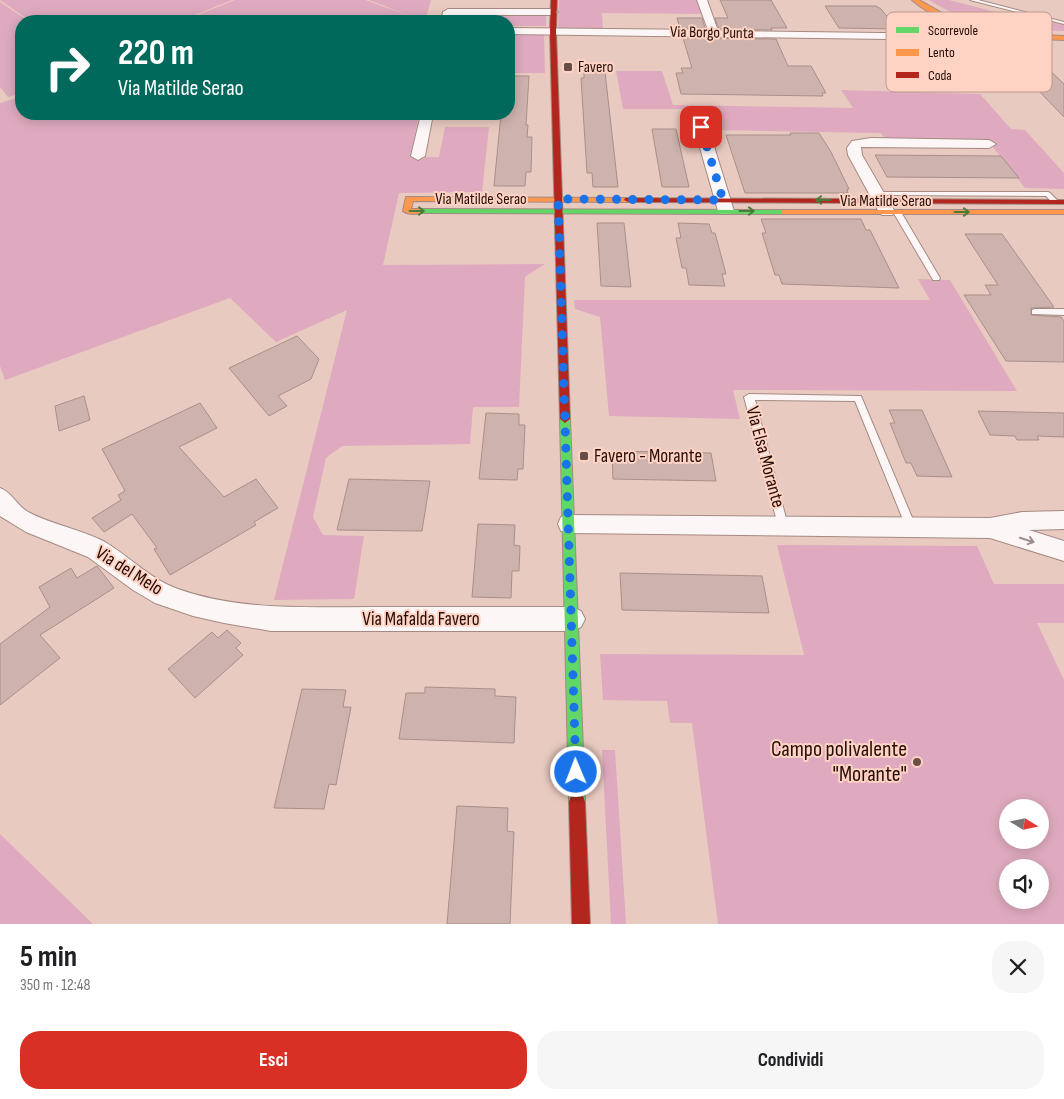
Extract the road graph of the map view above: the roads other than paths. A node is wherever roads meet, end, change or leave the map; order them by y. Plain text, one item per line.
1 (554, 0) edge
2 (702, 0) edge
3 (915, 0) edge
4 (925, 0) edge
5 (972, 0) edge
6 (553, 12) junction
7 (933, 12) edge
8 (947, 12) edge
9 (1020, 12) edge
10 (447, 15) edge
11 (515, 31) edge
12 (552, 31) junction
13 (714, 33) junction
14 (886, 35) edge
15 (426, 120) edge
16 (701, 127) dead end
17 (989, 144) dead end
18 (418, 156) dead end
19 (1060, 202) edge
20 (886, 204) junction
21 (558, 205) junction
22 (725, 205) junction
23 (1064, 212) edge
24 (936, 278) dead end
25 (1035, 312) dead end
26 (1064, 312) edge
27 (0, 497) edge
28 (1064, 520) edge
29 (569, 524) junction
30 (783, 526) junction
31 (911, 527) junction
32 (990, 528) junction
33 (1064, 551) edge
34 (271, 619) joint
35 (572, 619) junction
36 (581, 924) edge

1 - 6 street
2 - 13 street
3 - 7 street
4 - 8 street
5 - 9 lane
6 - 10 street
6 - 12 street
11 - 12 street, Via Borgo Punta
12 - 13 street, Via Borgo Punta
12 - 21 street
13 - 14 street, Via Borgo Punta
15 - 18 street
16 - 22 street
17 - 20 street
19 - 20 street, Via Matilde Serao
20 - 22 street, Via Matilde Serao
20 -> 23 street, Via Matilde Serao
20 - 24 lane, Via Matilde Serao
21 -> 21 street, Via Matilde Serao
21 - 22 street, Via Matilde Serao
21 - 29 street
25 - 26 lane
27 - 34 street, Via del Melo
28 - 32 street, Via Elsa Morante
29 - 30 street, Via Elsa Morante
29 - 35 street
30 - 31 street, Via Elsa Morante
30 - 31 lane, Via Elsa Morante
31 - 32 street, Via Elsa Morante
32 -> 33 street, Via Elsa Morante
34 - 35 street, Via Mafalda Favero
35 - 36 street

